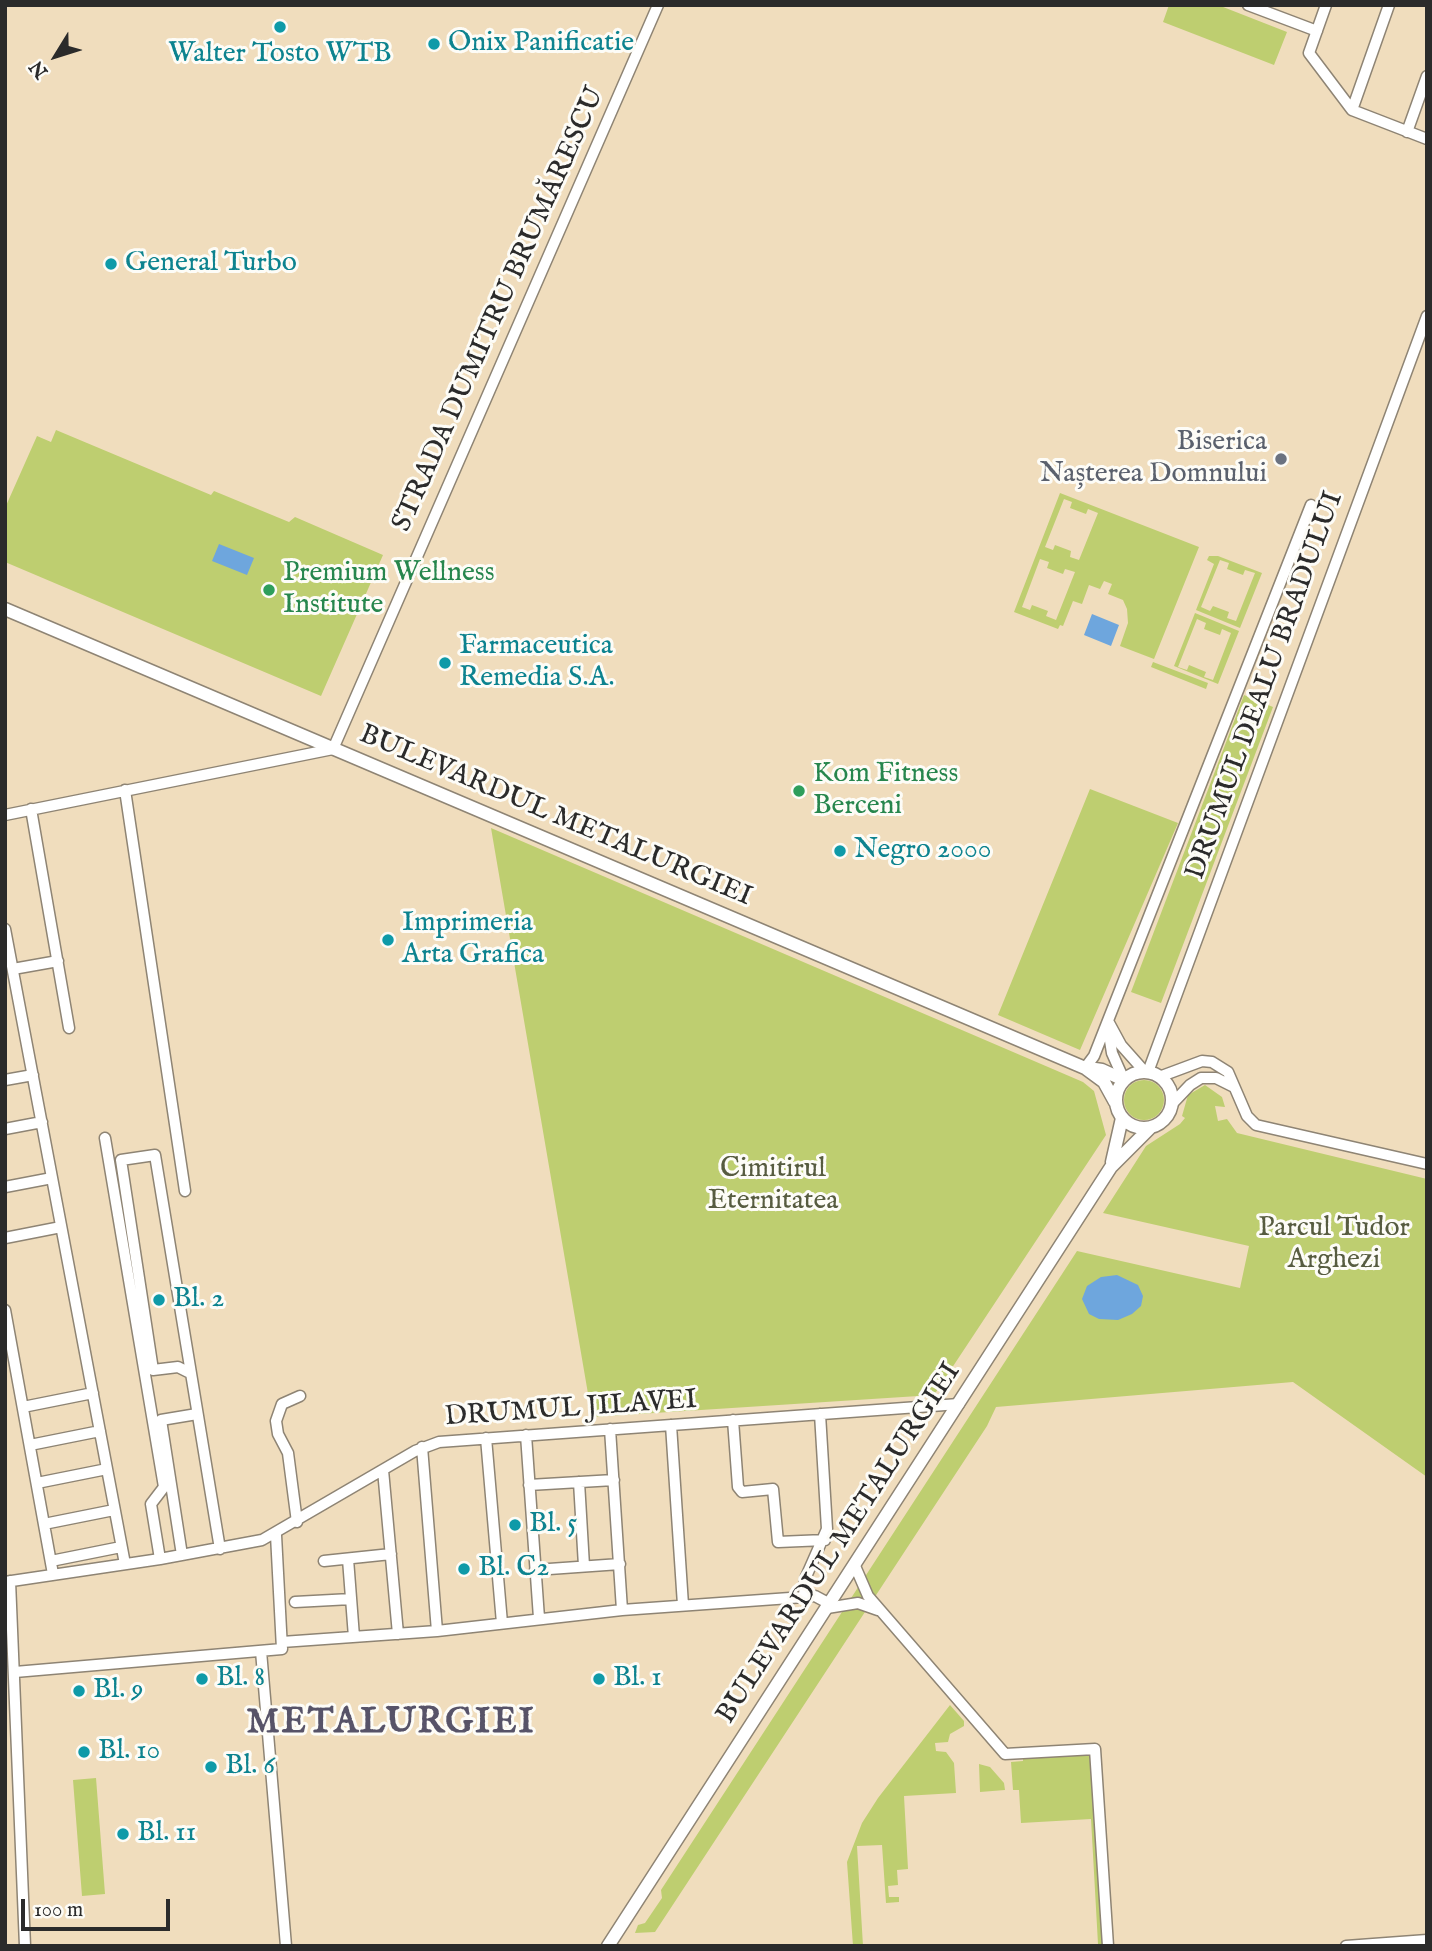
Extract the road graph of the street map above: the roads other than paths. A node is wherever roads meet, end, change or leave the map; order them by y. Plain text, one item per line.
1 (658, 5) edge
2 (1248, 5) edge
3 (1326, 5) edge
4 (1388, 5) edge
5 (1268, 9) edge
6 (1317, 31) junction
7 (1427, 76) edge
8 (1352, 110) junction
9 (1407, 132) junction
10 (1427, 139) edge
11 (1427, 316) edge
12 (1311, 505) dead end
13 (5, 609) edge
14 (333, 749) junction
15 (125, 790) junction
16 (31, 809) junction
17 (5, 815) edge
18 (5, 929) edge
19 (58, 961) junction
20 (13, 969) junction
21 (17, 992) junction
22 (5, 994) edge
23 (1108, 1021) junction
24 (69, 1027) dead end
25 (1085, 1068) junction
26 (1150, 1074) junction
27 (33, 1075) junction
28 (5, 1080) edge
29 (1124, 1080) junction
30 (1234, 1087) junction
31 (1115, 1102) junction
32 (1171, 1105) junction
33 (1122, 1118) junction
34 (42, 1122) junction
35 (1150, 1128) junction
36 (5, 1129) edge
37 (105, 1138) dead end
38 (1427, 1164) edge
39 (1111, 1167) junction
40 (52, 1178) junction
41 (5, 1187) edge
42 (185, 1191) dead end
43 (61, 1227) junction
44 (5, 1238) edge
45 (5, 1310) edge
46 (190, 1373) junction
47 (93, 1393) junction
48 (300, 1396) dead end
49 (959, 1404) junction
50 (23, 1407) junction
51 (197, 1414) junction
52 (820, 1414) junction
53 (733, 1420) junction
54 (671, 1425) junction
55 (610, 1429) junction
56 (100, 1431) junction
57 (526, 1435) junction
58 (486, 1438) junction
59 (30, 1445) junction
60 (422, 1447) junction
61 (107, 1469) junction
62 (383, 1470) junction
63 (614, 1480) junction
64 (579, 1482) junction
65 (37, 1483) junction
66 (529, 1485) junction
67 (114, 1510) junction
68 (297, 1522) junction
69 (44, 1524) junction
70 (276, 1535) junction
71 (825, 1540) junction
72 (121, 1547) junction
73 (220, 1549) junction
74 (391, 1554) junction
75 (182, 1556) junction
76 (160, 1559) junction
77 (348, 1559) junction
78 (51, 1561) junction
79 (324, 1561) dead end
80 (125, 1564) junction
81 (620, 1564) junction
82 (584, 1566) junction
83 (855, 1566) junction
84 (535, 1570) junction
85 (53, 1574) junction
86 (7, 1581) edge
87 (804, 1597) junction
88 (351, 1599) junction
89 (295, 1602) dead end
90 (682, 1605) junction
91 (829, 1606) junction
92 (622, 1610) junction
93 (880, 1612) junction
94 (539, 1618) junction
95 (502, 1623) junction
96 (437, 1631) junction
97 (398, 1634) junction
98 (354, 1637) junction
99 (282, 1642) junction
100 (261, 1651) junction
101 (15, 1672) junction
102 (1427, 1940) edge
103 (26, 1946) edge
104 (286, 1946) edge
105 (608, 1946) edge
106 (1108, 1946) edge
107 (1346, 1946) edge

1 - 14 street, STRADA DUMITRU BRUMĂRESCU
2 - 5 street
3 - 6 street
4 - 8 street
5 - 6 street
6 - 8 street
7 - 9 street
8 - 9 street
9 - 10 street
11 - 26 street, DRUMUL DEALU BRADULUI
12 - 23 street
13 - 14 main road, BULEVARDUL METALURGIEI
14 - 15 street
14 - 25 main road, BULEVARDUL METALURGIEI
15 - 16 street
15 - 42 street
16 - 17 street
16 - 19 street
18 - 20 street
19 - 20 street
19 - 24 street
20 - 21 street
21 - 22 street
21 - 27 street
23 - 25 street
23 - 26 street
23 - 29 street
25 - 29 main road, BULEVARDUL METALURGIEI
25 - 31 main road, BULEVARDUL METALURGIEI
26 - 29 main road
26 - 30 street
26 - 32 main road
27 - 28 street
27 - 34 street
29 - 31 main road
30 - 32 street
30 - 38 street
31 - 33 main road
32 - 35 main road
33 - 35 main road
33 - 39 main road, BULEVARDUL METALURGIEI
34 - 36 street
34 - 40 street
35 - 39 main road, BULEVARDUL METALURGIEI
37 - 76 street
39 - 49 main road, BULEVARDUL METALURGIEI
40 - 41 street
40 - 43 street
43 - 44 street
43 - 47 street
45 - 50 street
46 - 46 street
46 - 51 street
47 - 50 street
47 - 56 street
48 - 68 street
49 - 52 street, DRUMUL JILAVEI
49 - 83 main road, BULEVARDUL METALURGIEI
50 - 59 street
51 - 73 street
51 - 75 street
52 - 53 street, DRUMUL JILAVEI
52 - 71 street
53 - 54 street, DRUMUL JILAVEI
53 - 71 street
54 - 55 street, DRUMUL JILAVEI
54 - 90 street
55 - 57 street, DRUMUL JILAVEI
55 - 63 street
56 - 59 street
56 - 61 street
57 - 58 street, DRUMUL JILAVEI
57 - 66 street
58 - 60 street, DRUMUL JILAVEI
58 - 95 street
59 - 65 street
60 - 62 street, DRUMUL JILAVEI
60 - 96 street
61 - 65 street
61 - 67 street
62 - 68 street, DRUMUL JILAVEI
62 - 74 street
63 - 64 street
63 - 81 street
64 - 66 street
64 - 82 street
65 - 69 street
66 - 84 street
67 - 69 street
67 - 72 street
68 - 70 street, DRUMUL JILAVEI
69 - 78 street
70 - 73 street, DRUMUL JILAVEI
70 - 99 street
71 - 87 street
72 - 78 street
72 - 80 street
73 - 75 street, DRUMUL JILAVEI
74 - 77 street
74 - 97 street
75 - 76 street, DRUMUL JILAVEI
76 - 80 street, DRUMUL JILAVEI
77 - 79 street
77 - 88 street
78 - 85 street
80 - 85 street, DRUMUL JILAVEI
81 - 82 street
81 - 92 street
82 - 84 street
83 - 91 main road, BULEVARDUL METALURGIEI
83 - 93 street
84 - 94 street
85 - 86 street, DRUMUL JILAVEI
86 - 101 street
87 - 90 street
87 - 91 street
88 - 89 street
88 - 98 street
90 - 92 street
91 - 93 street
91 - 105 main road, BULEVARDUL METALURGIEI
92 - 94 street
93 - 106 street
94 - 95 street
95 - 96 street
96 - 97 street
97 - 98 street
98 - 99 street
99 - 100 street
100 - 101 street
100 - 104 street
101 - 103 street
102 - 107 street

